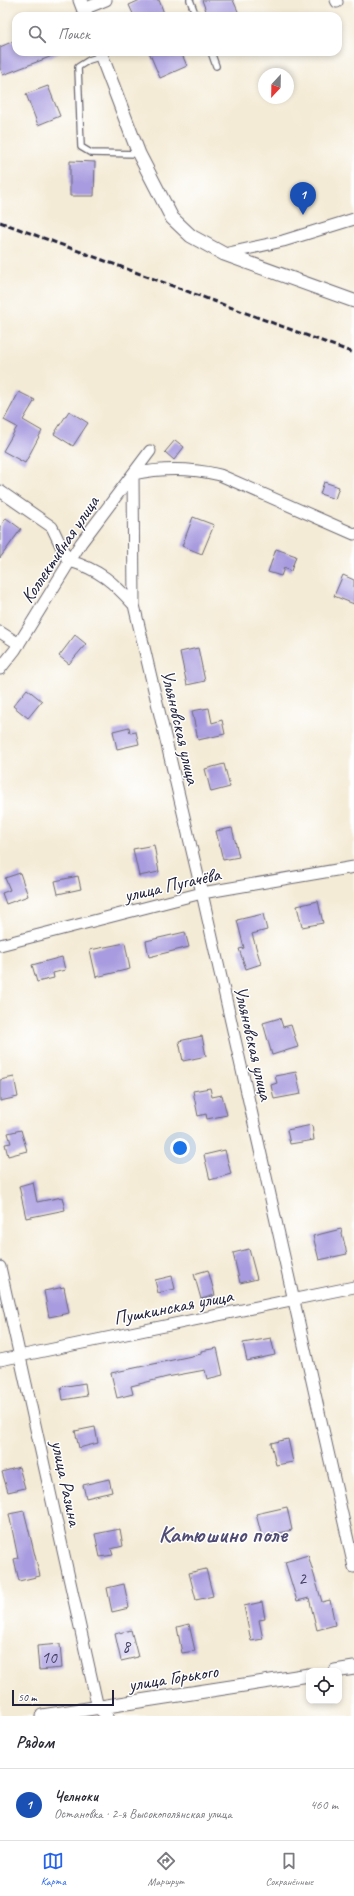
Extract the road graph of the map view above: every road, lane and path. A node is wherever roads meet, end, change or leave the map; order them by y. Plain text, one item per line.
1 (106, 0) edge
2 (190, 0) edge
3 (83, 8) edge
4 (194, 12) edge
5 (97, 56) edge
6 (102, 56) edge
7 (212, 56) edge
8 (216, 66) dead end
9 (139, 154) junction
10 (354, 219) edge
11 (224, 254) junction
12 (354, 301) edge
13 (150, 451) dead end
14 (133, 474) junction
15 (0, 492) edge
16 (354, 534) edge
17 (69, 562) junction
18 (134, 605) junction
19 (0, 632) edge
20 (19, 644) junction
21 (0, 670) edge
22 (354, 867) edge
23 (202, 893) junction
24 (0, 945) edge
25 (0, 1267) edge
26 (354, 1288) edge
27 (294, 1300) junction
28 (20, 1355) junction
29 (0, 1360) edge
30 (354, 1567) edge
31 (354, 1668) edge
32 (342, 1670) edge
33 (306, 1676) edge
34 (103, 1712) edge
35 (43, 1716) edge

1 - 3 street
2 - 4 lane
5 - 9 lane
6 - 9 street
7 - 8 lane
9 - 11 street
10 - 11 street
11 - 12 street
13 - 14 street, Коллективная улица
14 - 16 street
14 - 17 street, Коллективная улица
14 - 18 street
15 - 17 street
17 - 18 street, Ульяновская улица
17 - 20 street, Коллективная улица
18 - 23 street, Ульяновская улица
19 - 20 street
20 - 21 street, Коллективная улица
22 - 23 street, улица Пугачёва
23 - 24 street, улица Пугачёва
23 - 27 street, Ульяновская улица
25 - 28 street, улица Разина
26 - 27 street, Пушкинская улица
27 - 28 street, Пушкинская улица
27 - 30 street, Ульяновская улица
28 - 29 street, Пушкинская улица
28 - 34 street, улица Разина
31 - 32 street
33 - 34 street, улица Горького
34 - 35 street, улица Горького

